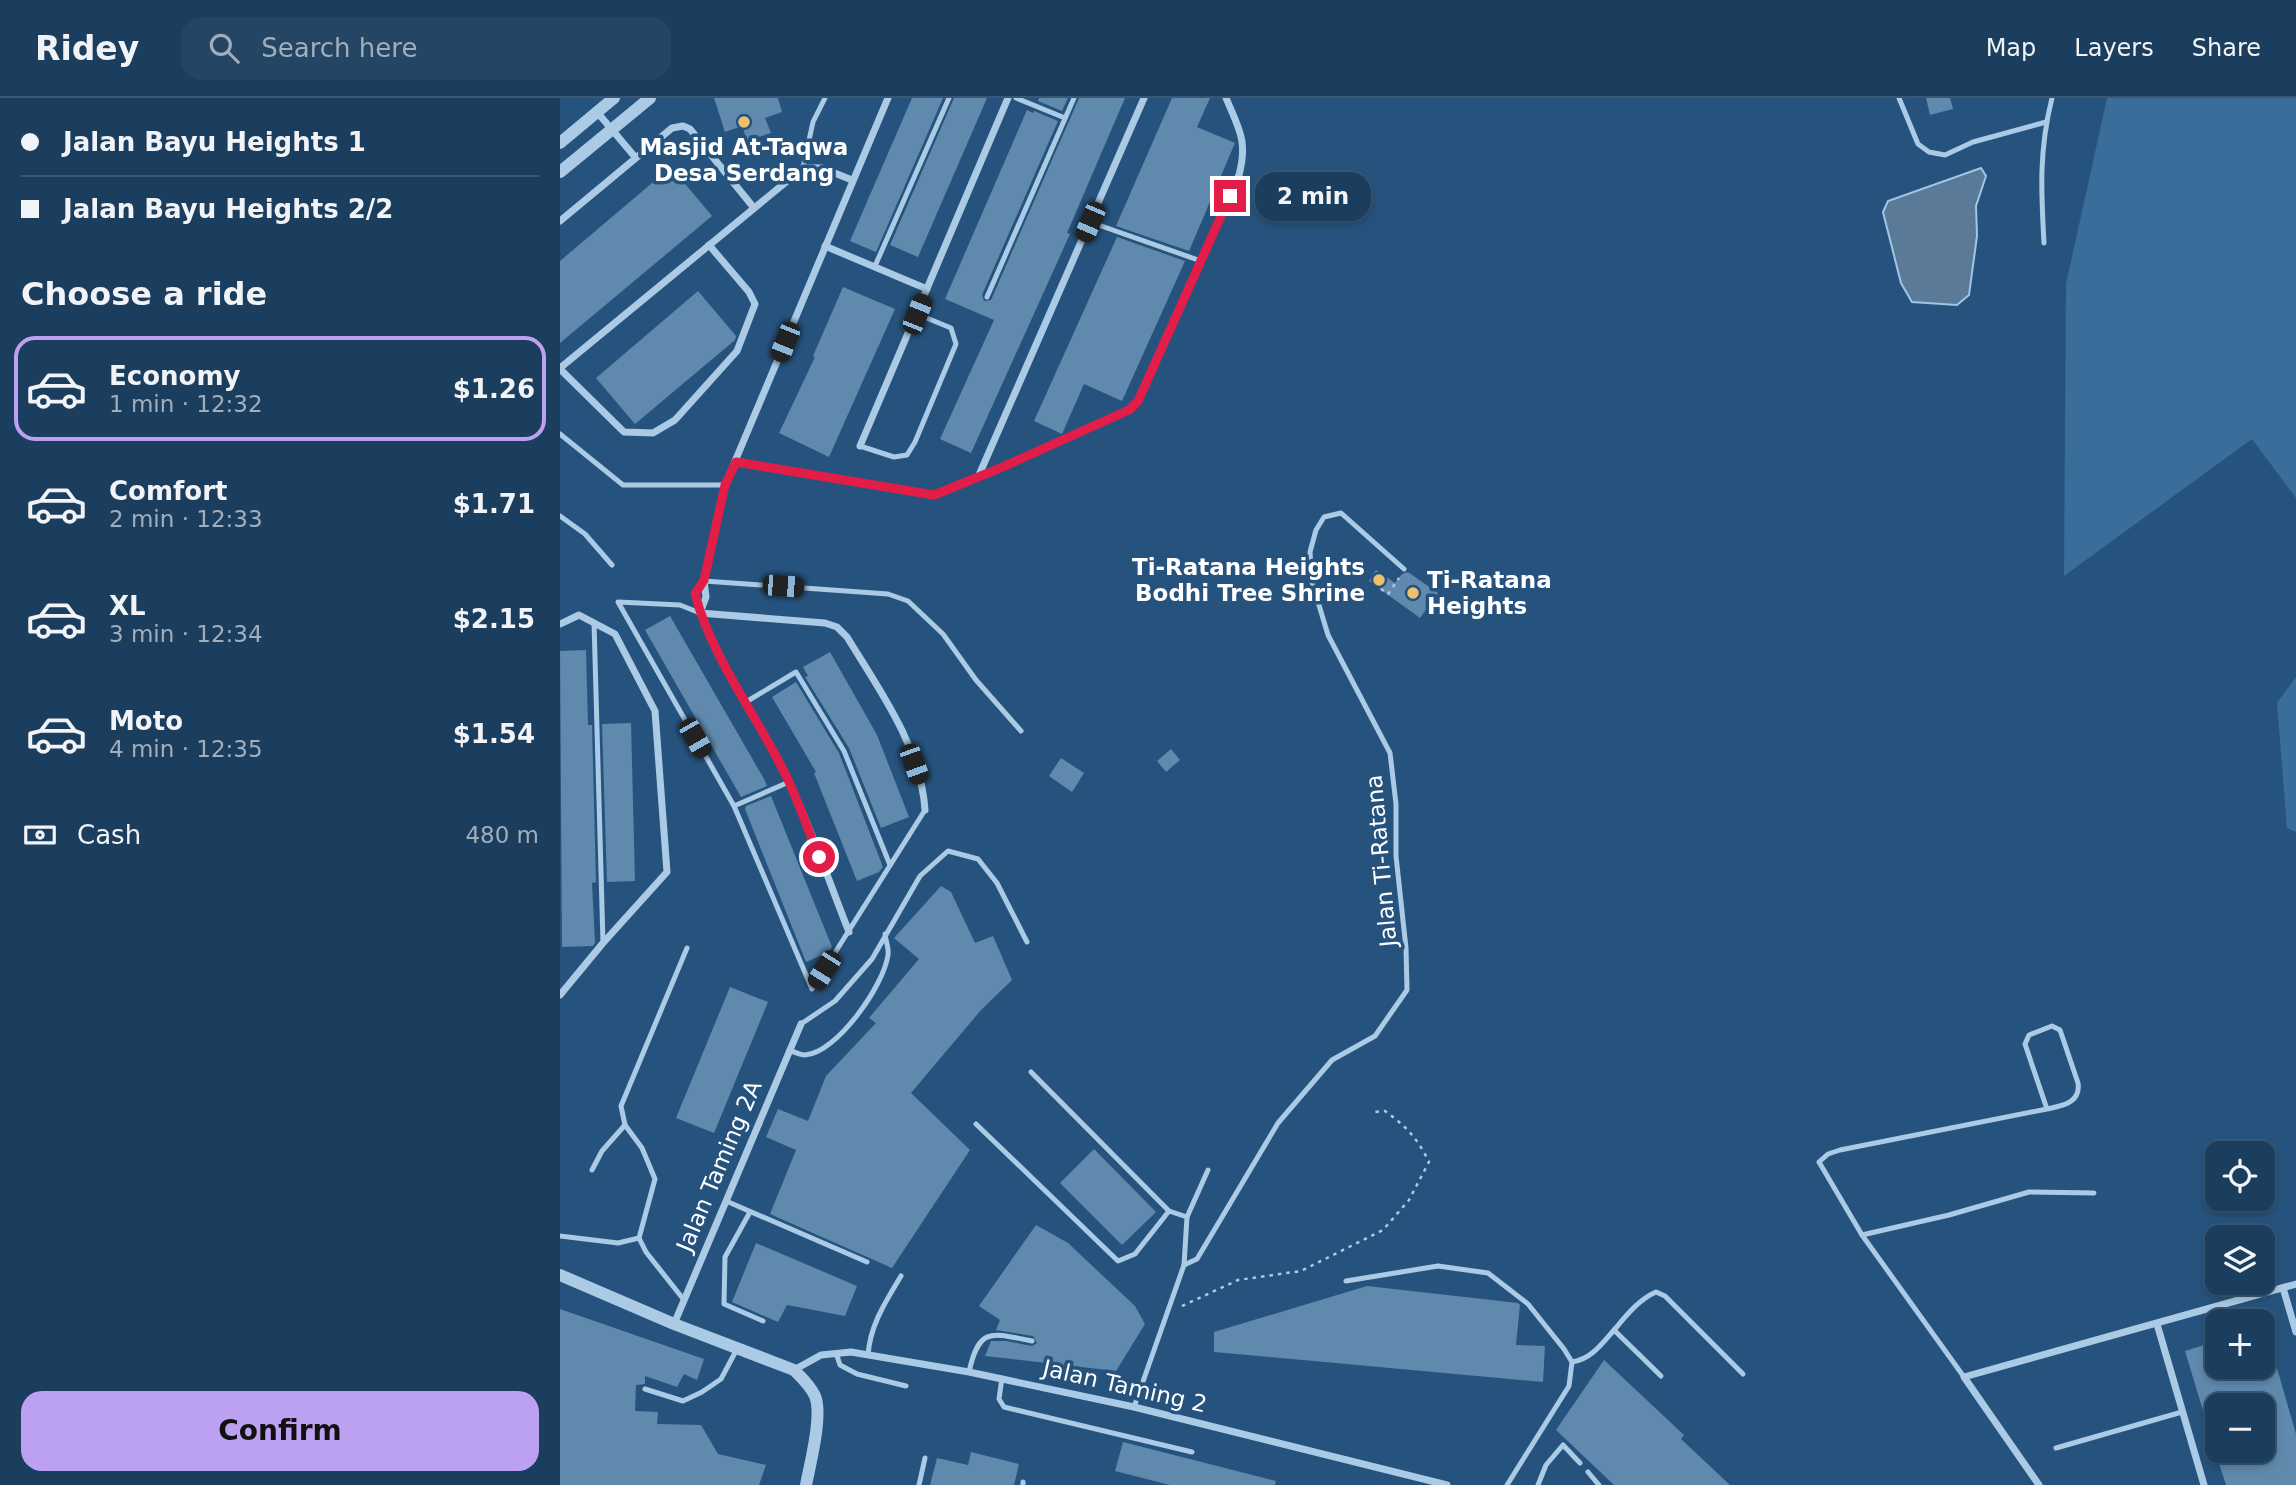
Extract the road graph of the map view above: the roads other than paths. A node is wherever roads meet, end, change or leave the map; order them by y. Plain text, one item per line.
1 (614, 98) edge
2 (650, 98) edge
3 (825, 98) edge
4 (888, 98) edge
5 (949, 98) edge
6 (1008, 98) edge
7 (1016, 98) edge
8 (1074, 98) edge
9 (1144, 98) edge
10 (1226, 98) edge
11 (1899, 98) edge
12 (2052, 98) edge
13 (597, 112) junction
14 (1065, 118) junction
15 (2046, 122) junction
16 (612, 130) junction
17 (560, 143) edge
18 (635, 157) junction
19 (803, 167) junction
20 (560, 173) edge
21 (852, 180) junction
22 (754, 208) junction
23 (560, 220) edge
24 (1090, 222) junction
25 (2044, 243) dead end
26 (709, 244) junction
27 (825, 246) junction
28 (1201, 261) junction
29 (875, 266) junction
30 (927, 289) junction
31 (987, 297) dead end
32 (917, 314) junction
33 (560, 368) edge
34 (560, 434) edge
35 (860, 446) joint
36 (736, 462) junction
37 (979, 475) junction
38 (725, 485) junction
39 (560, 516) edge
40 (612, 565) dead end
41 (1404, 569) road end
42 (704, 580) junction
43 (700, 613) junction
44 (594, 622) junction
45 (560, 624) edge
46 (746, 702) junction
47 (1021, 731) dead end
48 (789, 782) junction
49 (734, 806) junction
50 (925, 810) joint
51 (890, 866) junction
52 (849, 932) junction
53 (885, 934) junction
54 (1027, 942) dead end
55 (603, 943) junction
56 (687, 948) dead end
57 (560, 995) edge
58 (801, 1024) joint
59 (789, 1051) junction
60 (1031, 1072) dead end
61 (2047, 1109) junction
62 (976, 1124) dead end
63 (625, 1125) junction
64 (592, 1170) dead end
65 (1208, 1170) dead end
66 (2094, 1193) dead end
67 (726, 1201) junction
68 (1169, 1210) junction
69 (750, 1212) junction
70 (1187, 1217) junction
71 (1862, 1234) junction
72 (560, 1236) edge
73 (639, 1238) junction
74 (867, 1262) dead end
75 (1184, 1265) junction
76 (560, 1275) edge
77 (901, 1276) dead end
78 (1346, 1281) dead end
79 (2296, 1284) edge
80 (2283, 1288) junction
81 (684, 1300) junction
82 (763, 1321) dead end
83 (674, 1324) junction
84 (2157, 1324) junction
85 (1614, 1330) junction
86 (2296, 1332) edge
87 (1032, 1341) dead end
88 (737, 1349) junction
89 (836, 1353) junction
90 (868, 1355) junction
91 (1572, 1362) junction
92 (794, 1370) junction
93 (969, 1372) junction
94 (1743, 1374) dead end
95 (1661, 1376) dead end
96 (1964, 1377) junction
97 (1002, 1378) junction
98 (906, 1387) dead end
99 (645, 1389) dead end
100 (1134, 1407) junction
101 (2182, 1412) junction
102 (2056, 1448) dead end
103 (1192, 1452) dead end
104 (925, 1458) dead end
105 (1580, 1463) dead end
106 (1588, 1472) dead end
107 (807, 1485) edge
108 (919, 1485) edge
109 (1447, 1485) edge
110 (1507, 1485) edge
111 (1538, 1485) edge
112 (1600, 1485) edge
113 (2039, 1485) edge
114 (2204, 1485) edge

1 - 13 street
2 - 16 street
3 - 19 lane
4 - 21 street
5 - 29 lane
6 - 30 street
7 - 14 lane
8 - 14 lane
9 - 24 street
10 - 28 street
11 - 15 lane
12 - 15 lane
13 - 16 street
13 - 17 street
14 - 31 lane
15 - 25 lane
16 - 18 street
16 - 20 street
18 - 22 street
18 - 23 street
19 - 21 street
19 - 22 street
21 - 27 street
22 - 26 street
24 - 28 lane
24 - 37 street
26 - 33 street
26 - 33 street
27 - 29 street
27 - 36 street
28 - 37 street
29 - 30 street
30 - 32 street
32 - 35 street
32 - 35 lane
34 - 38 lane
36 - 37 street
36 - 38 street
38 - 42 street
39 - 40 lane
41 - 75 lane, Jalan Ti-Ratana
42 - 43 street
42 - 47 lane
43 - 46 street
43 - 49 lane
43 - 50 street
44 - 45 street
44 - 55 lane
44 - 55 street
46 - 48 street
46 - 51 lane
48 - 49 lane
48 - 52 street
49 - 52 lane
50 - 51 lane
51 - 52 lane
53 - 54 lane
53 - 58 lane
53 - 59 lane
55 - 57 street
56 - 63 lane
58 - 59 street, Jalan Taming 2A
59 - 67 street, Jalan Taming 2A
60 - 68 lane
61 - 61 lane
61 - 71 lane
62 - 68 lane
63 - 64 lane
63 - 73 lane
65 - 70 lane
66 - 71 lane
67 - 69 lane
67 - 81 street, Jalan Taming 2A
68 - 70 lane
69 - 74 lane
69 - 82 lane
70 - 75 lane
71 - 96 lane
72 - 73 lane
73 - 81 lane
75 - 100 lane
76 - 83 street
77 - 90 lane
78 - 91 lane
79 - 80 street
80 - 84 street
80 - 86 street
81 - 83 street, Jalan Taming 2A
83 - 88 street
84 - 96 street
84 - 101 street
85 - 91 lane
85 - 94 lane
85 - 95 lane
87 - 93 lane
88 - 92 street
88 - 99 lane
89 - 90 street, Jalan Taming 2
89 - 92 street, Jalan Taming 2
89 - 98 lane
90 - 93 street, Jalan Taming 2
91 - 110 lane
92 - 107 street
93 - 97 street, Jalan Taming 2
96 - 113 street
97 - 100 street, Jalan Taming 2
97 - 103 lane
100 - 109 street, Jalan Taming 2
101 - 102 lane
101 - 114 street
104 - 108 lane
105 - 111 lane
106 - 112 lane

